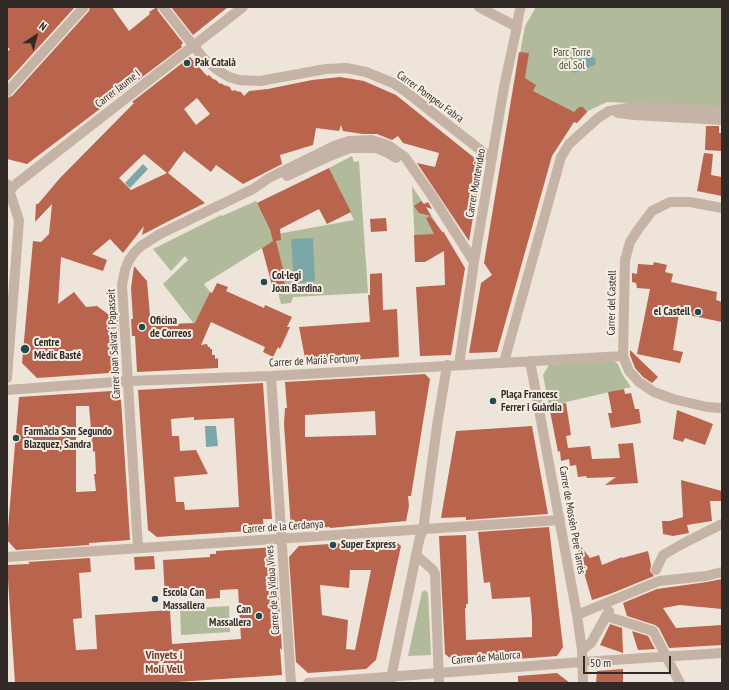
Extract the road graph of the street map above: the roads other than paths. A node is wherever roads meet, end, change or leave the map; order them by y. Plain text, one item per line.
1 (84, 7) edge
2 (163, 7) edge
3 (243, 7) edge
4 (479, 7) edge
5 (521, 7) edge
6 (517, 26) junction
7 (193, 46) junction
8 (7, 92) edge
9 (609, 111) junction
10 (722, 111) edge
11 (722, 120) edge
12 (492, 159) junction
13 (8, 187) edge
14 (722, 208) edge
15 (12, 211) edge
16 (474, 262) junction
17 (623, 356) junction
18 (530, 361) junction
19 (504, 362) junction
20 (447, 365) junction
21 (459, 365) junction
22 (271, 376) junction
23 (7, 378) edge
24 (128, 381) junction
25 (7, 390) edge
26 (722, 408) edge
27 (560, 520) junction
28 (722, 524) edge
29 (424, 530) junction
30 (282, 539) junction
31 (138, 548) junction
32 (416, 555) junction
33 (7, 557) edge
34 (656, 570) dead end
35 (722, 572) edge
36 (614, 600) junction
37 (577, 615) junction
38 (606, 616) junction
39 (582, 650) junction
40 (722, 653) edge
41 (666, 657) junction
42 (582, 662) junction
43 (439, 678) edge
44 (390, 680) edge
45 (292, 683) edge
46 (308, 683) edge
47 (583, 683) edge
48 (680, 683) edge

1 - 8 street
2 - 7 street, Carrer Pompeu Fabra
3 - 7 street, Carrer Jaume I
4 - 6 street
5 - 6 street, Carrer Montevideo
6 - 12 street, Carrer Montevideo
7 - 12 street, Carrer Pompeu Fabra
7 - 13 street, Carrer Jaume I
9 - 10 street
9 - 11 street
9 - 19 street
12 - 16 street, Carrer Montevideo
13 - 15 street
14 - 17 street, Carrer del Castell
15 - 23 street
16 - 21 street, Carrer Montevideo
16 - 24 street, Carrer Joan Salvat i Papasseit
17 - 18 street, Carrer de Marià Fortuny
17 - 26 street, Carrer del Castell
18 - 19 street, Carrer de Marià Fortuny
18 - 27 street, Carrer de Mossèn Pere Tarrés
19 - 21 street, Carrer de Marià Fortuny
20 - 21 street, Carrer de Marià Fortuny
20 - 22 street, Carrer de Marià Fortuny
20 - 29 street
22 - 24 street, Carrer de Marià Fortuny
22 - 30 street, Carrer de la Vídua Vives
24 - 25 street, Carrer de Marià Fortuny
24 - 31 street, Carrer Joan Salvat i Papasseit
27 - 29 street, Carrer de la Cerdanya
27 - 37 street, Carrer de Mossèn Pere Tarrés
28 - 34 street
29 - 30 street, Carrer de la Cerdanya
29 - 32 street
30 - 31 street, Carrer de la Cerdanya
30 - 45 street, Carrer de la Vídua Vives
31 - 33 street, Carrer de la Cerdanya
32 - 43 street
32 - 44 street
35 - 36 street
36 - 37 street
36 - 38 street
37 - 39 street, Carrer de Mossèn Pere Tarrés
38 - 39 street
38 - 41 street
39 - 42 street, Carrer de Mossèn Pere Tarrés
40 - 41 street, Carrer de Mallorca
41 - 42 street, Carrer de Mallorca
41 - 48 street
42 - 43 street, Carrer de Mallorca
42 - 47 street, Carrer de Mossèn Pere Tarrés
43 - 44 street, Carrer de Mallorca
44 - 46 street, Carrer de Mallorca

